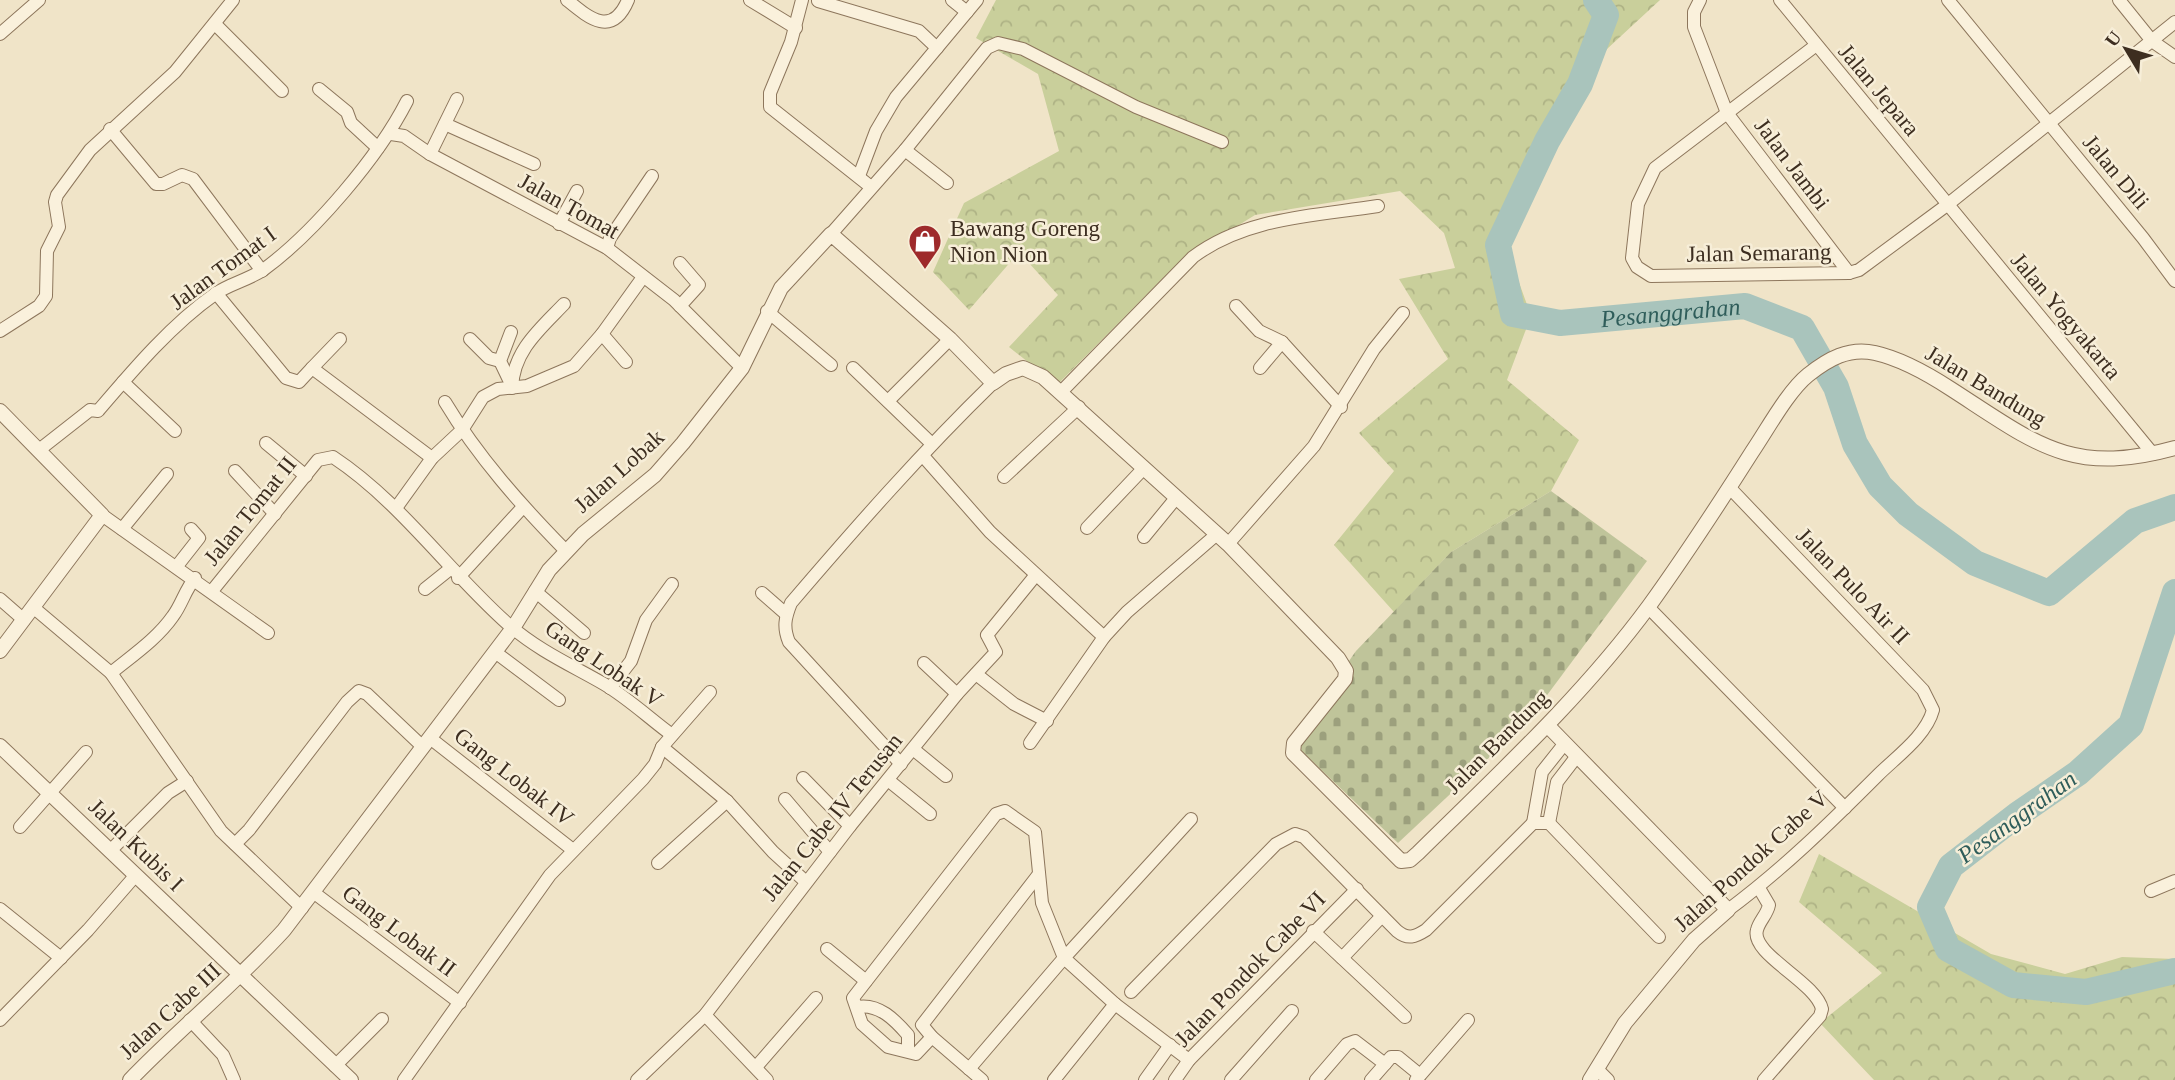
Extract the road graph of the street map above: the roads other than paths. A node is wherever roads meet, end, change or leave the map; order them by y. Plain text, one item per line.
1 (38, 0) edge
2 (233, 0) edge
3 (567, 0) edge
4 (628, 0) edge
5 (750, 0) edge
6 (802, 0) edge
7 (952, 0) edge
8 (977, 0) edge
9 (1700, 0) edge
10 (1780, 0) edge
11 (1948, 0) edge
12 (2119, 0) edge
13 (818, 1) edge
14 (967, 12) junction
15 (2175, 23) edge
16 (215, 24) junction
17 (796, 28) junction
18 (0, 34) edge
19 (2152, 41) junction
20 (1815, 46) junction
21 (937, 48) junction
22 (2175, 57) edge
23 (319, 89) dead end
24 (282, 91) dead end
25 (457, 99) dead end
26 (407, 101) dead end
27 (1727, 113) junction
28 (444, 124) junction
29 (2049, 125) junction
30 (110, 129) junction
31 (390, 134) junction
32 (1222, 142) dead end
33 (378, 148) junction
34 (905, 150) junction
35 (430, 153) junction
36 (534, 164) dead end
37 (859, 176) junction
38 (653, 182) dead end
39 (947, 183) dead end
40 (871, 187) junction
41 (577, 191) dead end
42 (1947, 205) junction
43 (1378, 206) dead end
44 (559, 223) junction
45 (831, 234) junction
46 (607, 248) junction
47 (680, 263) dead end
48 (261, 271) junction
49 (1849, 273) junction
50 (643, 277) junction
51 (2175, 281) edge
52 (216, 293) junction
53 (565, 304) dead end
54 (680, 306) junction
55 (1236, 306) dead end
56 (767, 311) junction
57 (1403, 313) dead end
58 (0, 331) edge
59 (511, 332) dead end
60 (602, 334) junction
61 (340, 339) dead end
62 (470, 339) dead end
63 (950, 339) junction
64 (1282, 342) junction
65 (500, 361) junction
66 (626, 362) dead end
67 (831, 365) dead end
68 (312, 368) junction
69 (743, 368) junction
70 (853, 368) dead end
71 (1260, 368) dead end
72 (123, 382) junction
73 (993, 383) junction
74 (512, 388) junction
75 (1062, 392) junction
76 (888, 401) junction
77 (445, 402) dead end
78 (1079, 407) junction
79 (1341, 407) junction
80 (0, 411) edge
81 (462, 430) junction
82 (174, 431) dead end
83 (266, 443) dead end
84 (932, 444) junction
85 (2175, 448) edge
86 (39, 450) junction
87 (2153, 454) junction
88 (923, 456) junction
89 (432, 458) junction
90 (1143, 469) junction
91 (235, 471) dead end
92 (167, 474) dead end
93 (306, 476) junction
94 (1004, 477) dead end
95 (1729, 487) junction
96 (1176, 498) junction
97 (396, 508) junction
98 (523, 508) junction
99 (275, 514) junction
100 (102, 515) junction
101 (1087, 528) dead end
102 (122, 529) junction
103 (191, 529) dead end
104 (1144, 537) dead end
105 (1222, 539) junction
106 (565, 550) junction
107 (177, 566) junction
108 (454, 573) junction
109 (1035, 576) junction
110 (195, 578) junction
111 (672, 584) dead end
112 (425, 589) dead end
113 (212, 591) junction
114 (535, 591) junction
115 (761, 593) dead end
116 (0, 599) edge
117 (1648, 607) junction
118 (29, 614) junction
119 (786, 614) junction
120 (513, 628) junction
121 (268, 633) dead end
122 (584, 633) dead end
123 (1104, 637) junction
124 (0, 650) edge
125 (495, 652) junction
126 (924, 663) dead end
127 (111, 673) junction
128 (976, 674) junction
129 (610, 688) junction
130 (710, 692) dead end
131 (957, 694) junction
132 (559, 700) dead end
133 (1047, 721) junction
134 (1930, 721) joint
135 (1548, 726) junction
136 (672, 736) junction
137 (426, 742) junction
138 (1030, 743) dead end
139 (1565, 743) junction
140 (0, 746) edge
141 (662, 747) junction
142 (913, 749) junction
143 (86, 752) dead end
144 (1577, 756) junction
145 (901, 764) junction
146 (946, 776) dead end
147 (803, 778) dead end
148 (888, 780) junction
149 (187, 781) junction
150 (50, 793) junction
151 (785, 799) dead end
152 (727, 802) junction
153 (1845, 808) junction
154 (930, 814) dead end
155 (1191, 819) dead end
156 (1533, 823) junction
157 (1549, 823) junction
158 (850, 826) junction
159 (20, 827) dead end
160 (235, 844) junction
161 (573, 850) junction
162 (110, 851) junction
163 (830, 852) junction
164 (658, 863) dead end
165 (1039, 874) junction
166 (135, 876) junction
167 (2175, 881) edge
168 (806, 882) junction
169 (1759, 888) junction
170 (1357, 889) junction
171 (2151, 891) dead end
172 (313, 892) junction
173 (302, 908) junction
174 (0, 909) edge
175 (1728, 910) junction
176 (1382, 916) junction
177 (1313, 931) junction
178 (1659, 937) dead end
179 (827, 949) dead end
180 (61, 958) junction
181 (1064, 958) junction
182 (1342, 958) junction
183 (241, 976) junction
184 (866, 981) junction
185 (1131, 992) dead end
186 (816, 998) dead end
187 (460, 1003) junction
188 (1115, 1004) junction
189 (858, 1007) junction
190 (1292, 1011) dead end
191 (705, 1015) junction
192 (1405, 1017) dead end
193 (382, 1019) dead end
194 (0, 1020) edge
195 (190, 1020) junction
196 (1468, 1020) dead end
197 (932, 1037) junction
198 (1170, 1045) junction
199 (908, 1050) junction
200 (1189, 1060) junction
201 (1385, 1064) junction
202 (335, 1066) junction
203 (756, 1067) junction
204 (969, 1069) junction
205 (1423, 1077) edge
206 (1599, 1077) edge
207 (130, 1080) edge
208 (234, 1080) edge
209 (351, 1080) edge
210 (404, 1080) edge
211 (637, 1080) edge
212 (767, 1080) edge
213 (982, 1080) edge
214 (1054, 1080) edge
215 (1145, 1080) edge
216 (1175, 1080) edge
217 (1231, 1080) edge
218 (1316, 1080) edge
219 (1371, 1080) edge
220 (1764, 1080) edge

1 - 18 street
2 - 16 street
3 - 4 street
5 - 17 street
6 - 17 street
7 - 14 street
8 - 14 street
9 - 27 street, Jalan Jambi
10 - 20 street, Jalan Jepara
11 - 29 street, Jalan Dili
12 - 19 street
13 - 21 street
14 - 21 street
15 - 19 street, Jalan Semarang
16 - 24 street
16 - 30 street
17 - 37 street
19 - 22 street
19 - 29 street, Jalan Semarang
20 - 27 street, Jalan Semarang
20 - 42 street, Jalan Jepara
21 - 37 street
23 - 33 street
25 - 28 street
26 - 31 street, Jalan Tomat I
27 - 49 street, Jalan Jambi
27 - 49 street, Jalan Semarang
28 - 35 street
28 - 36 street
29 - 42 street, Jalan Semarang
29 - 51 street, Jalan Dili
30 - 48 street
30 - 58 street
31 - 33 street, Jalan Tomat I
31 - 35 street, Jalan Tomat
32 - 34 street, Jalan Lobak
33 - 48 street, Jalan Tomat I
34 - 39 street
34 - 40 street, Jalan Lobak
35 - 44 street, Jalan Tomat
37 - 40 street
38 - 46 street
40 - 45 street, Jalan Lobak
41 - 44 street
42 - 49 street, Jalan Semarang
42 - 87 street, Jalan Yogyakarta
43 - 75 street
44 - 46 street, Jalan Tomat
45 - 56 street, Jalan Lobak
45 - 63 street
46 - 50 street, Jalan Tomat
47 - 54 street
48 - 52 street, Jalan Tomat I
50 - 54 street, Jalan Tomat
50 - 60 street
52 - 68 street
52 - 72 street, Jalan Tomat I
53 - 74 street
54 - 69 street, Jalan Tomat
55 - 64 street
56 - 67 street
56 - 69 street, Jalan Lobak
57 - 79 street
59 - 65 street
60 - 66 street
60 - 74 street
61 - 68 street
62 - 65 street
63 - 73 street
63 - 76 street
64 - 71 street
64 - 79 street
65 - 74 street
68 - 89 street
69 - 106 street, Jalan Lobak
70 - 76 street
72 - 82 street
72 - 86 street, Jalan Tomat I
73 - 75 street, Jalan Bandung
73 - 84 street
74 - 81 street
75 - 78 street, Jalan Bandung
76 - 84 street
77 - 81 street
78 - 90 street, Jalan Bandung
78 - 94 street
79 - 105 street
80 - 86 street
81 - 89 street
81 - 98 street
83 - 93 street
84 - 88 street
85 - 87 street, Jalan Bandung
86 - 100 street
87 - 95 street, Jalan Bandung
88 - 109 street
88 - 119 street
89 - 97 street
90 - 96 street, Jalan Bandung
90 - 101 street
91 - 99 street
92 - 102 street
93 - 97 street, Jalan Tomat II
93 - 99 street, Jalan Tomat II
95 - 117 street, Jalan Bandung
95 - 134 street, Jalan Pulo Air II
96 - 104 street
96 - 105 street, Jalan Bandung
97 - 108 street, Jalan Tomat II
98 - 106 street
98 - 108 street
99 - 113 street, Jalan Tomat II
100 - 102 street, Jalan Tomat II
100 - 118 street
102 - 107 street, Jalan Tomat II
103 - 107 street
105 - 123 street
105 - 135 street, Jalan Bandung
106 - 114 street, Jalan Lobak
107 - 110 street, Jalan Tomat II
108 - 112 street
108 - 120 street, Jalan Tomat II
109 - 123 street
109 - 128 street, Jalan Cabe IV Terusan
110 - 113 street, Jalan Tomat II
110 - 127 street
111 - 129 street
113 - 121 street
114 - 120 street, Jalan Lobak
114 - 122 street
115 - 119 street
116 - 118 street
117 - 135 street, Jalan Bandung
117 - 153 street
118 - 124 street
118 - 127 street
119 - 145 street
120 - 125 street, Jalan Lobak
120 - 129 street, Gang Lobak V
123 - 133 street
125 - 132 street
125 - 137 street, Jalan Lobak
126 - 131 street
127 - 149 street
128 - 131 street, Jalan Cabe IV Terusan
128 - 133 street
129 - 136 street, Gang Lobak V
130 - 136 street
131 - 142 street, Jalan Cabe IV Terusan
133 - 138 street
134 - 153 street, Jalan Pondok Cabe V
135 - 139 street
136 - 141 street
137 - 160 street, Gang Lobak IV
137 - 161 street, Gang Lobak IV
137 - 172 street, Jalan Lobak
139 - 144 street
139 - 156 street
140 - 150 street, Jalan Kubis I
141 - 152 street
141 - 161 street
142 - 145 street, Jalan Cabe IV Terusan
142 - 146 street
143 - 150 street
144 - 157 street
144 - 175 street
145 - 148 street, Jalan Cabe IV Terusan
147 - 158 street
148 - 154 street
148 - 158 street, Jalan Cabe IV Terusan
149 - 160 street
149 - 162 street
150 - 159 street
150 - 162 street, Jalan Kubis I
151 - 163 street
152 - 164 street
152 - 168 street
153 - 169 street, Jalan Pondok Cabe V
155 - 181 street
156 - 157 street
156 - 176 street
157 - 178 street
158 - 163 street, Jalan Cabe IV Terusan
160 - 173 street
161 - 187 street
162 - 166 street, Jalan Kubis I
163 - 168 street, Jalan Cabe IV Terusan
165 - 181 street
165 - 184 street
165 - 197 street
166 - 180 street
166 - 183 street, Jalan Kubis I
167 - 171 street
168 - 191 street, Jalan Cabe IV Terusan
169 - 175 street, Jalan Pondok Cabe V
169 - 220 street
170 - 176 street
170 - 177 street, Jalan Pondok Cabe VI
170 - 185 street
172 - 173 street, Jalan Lobak
172 - 187 street, Gang Lobak II
173 - 183 street, Jalan Lobak
174 - 180 street
175 - 206 street, Jalan Pondok Cabe V
176 - 182 street
177 - 182 street
177 - 200 street, Jalan Pondok Cabe VI
179 - 184 street
180 - 194 street
181 - 188 street
181 - 204 street
182 - 192 street
183 - 195 street, Jalan Cabe III
183 - 202 street, Jalan Kubis I
184 - 189 street
186 - 203 street
187 - 210 street
188 - 198 street
188 - 214 street
189 - 199 street
189 - 199 street
190 - 217 street
191 - 203 street
191 - 211 street, Jalan Cabe IV Terusan
193 - 202 street
195 - 207 street, Jalan Cabe III
195 - 208 street
196 - 205 street
197 - 199 street
197 - 204 street
198 - 200 street
198 - 215 street
200 - 216 street, Jalan Pondok Cabe VI
201 - 205 street
201 - 218 street
201 - 219 street
202 - 209 street, Jalan Kubis I
203 - 212 street
204 - 213 street

